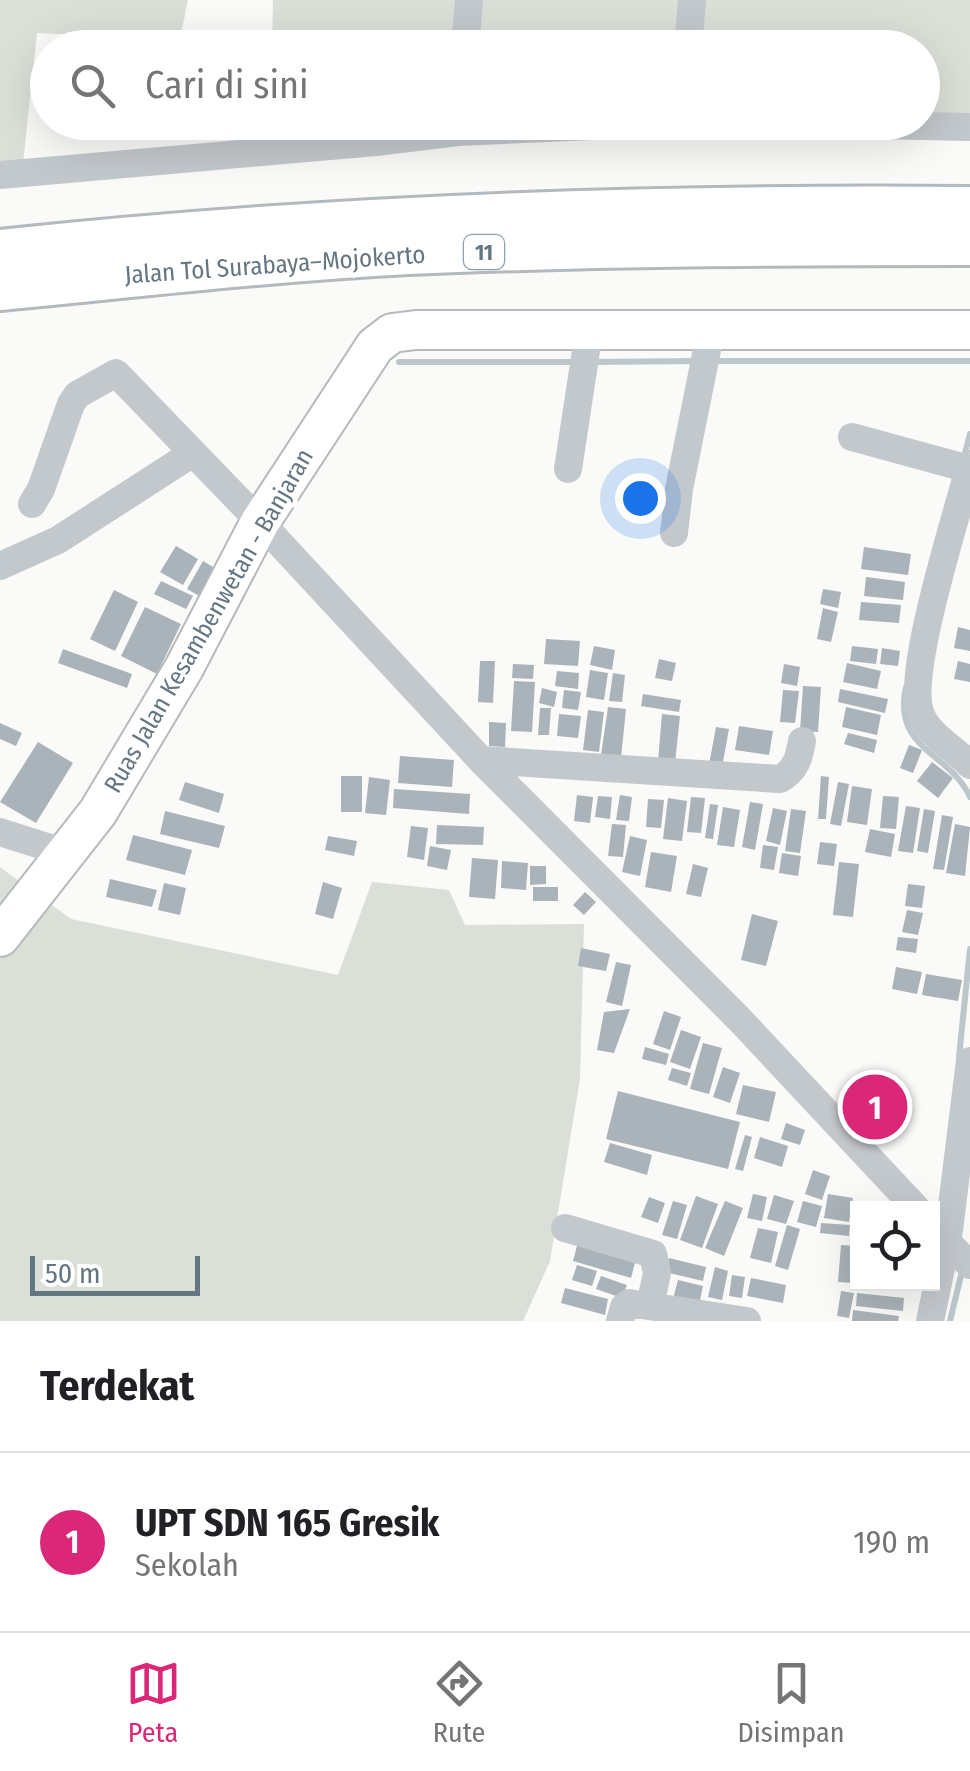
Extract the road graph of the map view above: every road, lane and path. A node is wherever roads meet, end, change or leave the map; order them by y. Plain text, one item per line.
1 (469, 0) edge
2 (692, 0) edge
3 (466, 30) edge
4 (690, 30) edge
5 (940, 126) edge
6 (970, 127) edge
7 (387, 140) edge
8 (0, 175) edge
9 (970, 208) edge
10 (970, 244) edge
11 (0, 251) edge
12 (0, 290) edge
13 (711, 330) junction
14 (970, 330) edge
15 (589, 331) junction
16 (852, 437) dead end
17 (193, 453) junction
18 (970, 466) edge
19 (568, 469) dead end
20 (32, 504) dead end
21 (260, 522) junction
22 (674, 533) dead end
23 (0, 566) edge
24 (802, 741) dead end
25 (481, 760) junction
26 (970, 764) edge
27 (0, 832) edge
28 (66, 853) junction
29 (0, 937) edge
30 (970, 1060) edge
31 (909, 1201) edge
32 (565, 1228) dead end
33 (949, 1234) edge
34 (970, 1265) edge
35 (650, 1306) junction
36 (620, 1321) edge
37 (747, 1321) edge
38 (930, 1321) edge

1 - 3 street
2 - 4 street
5 - 6 street
7 - 8 street
9 - 11 highway, Jalan Tol Surabaya–Mojokerto / 11
10 - 12 highway, Jalan Tol Surabaya–Mojokerto / 11
13 - 14 main road, Ruas Jalan Kesambenwetan - Banjaran
13 - 15 main road, Ruas Jalan Kesambenwetan - Banjaran
13 - 22 street
15 - 19 street
15 - 21 main road, Ruas Jalan Kesambenwetan - Banjaran
16 - 18 street
17 - 20 street
17 - 21 street
17 - 23 street
18 - 26 street
21 - 25 street
21 - 28 main road, Ruas Jalan Kesambenwetan - Banjaran
24 - 25 street
25 - 31 street
27 - 28 street
28 - 29 main road, Ruas Jalan Kesambenwetan - Banjaran
30 - 33 street
32 - 35 street
33 - 34 street
33 - 38 street
35 - 36 street
35 - 37 street

